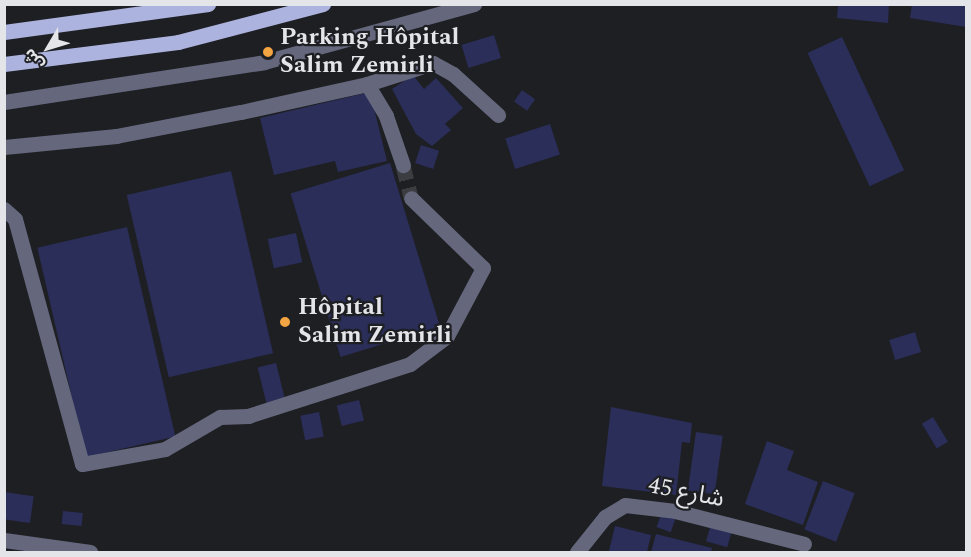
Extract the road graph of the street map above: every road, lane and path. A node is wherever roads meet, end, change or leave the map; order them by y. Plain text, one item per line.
1 (208, 4) edge
2 (323, 4) edge
3 (474, 4) edge
4 (4, 32) edge
5 (4, 64) edge
6 (367, 84) junction
7 (4, 102) edge
8 (498, 116) dead end
9 (4, 147) edge
10 (403, 165) tunnel mouth
11 (411, 198) tunnel mouth
12 (4, 209) edge
13 (4, 540) edge
14 (804, 544) dead end
15 (90, 552) edge
16 (577, 552) edge

1 - 4 main road
2 - 5 main road
3 - 7 street
6 - 8 street
6 - 9 street
6 - 10 street
11 - 12 street
13 - 15 street
14 - 16 street, شارع 45

